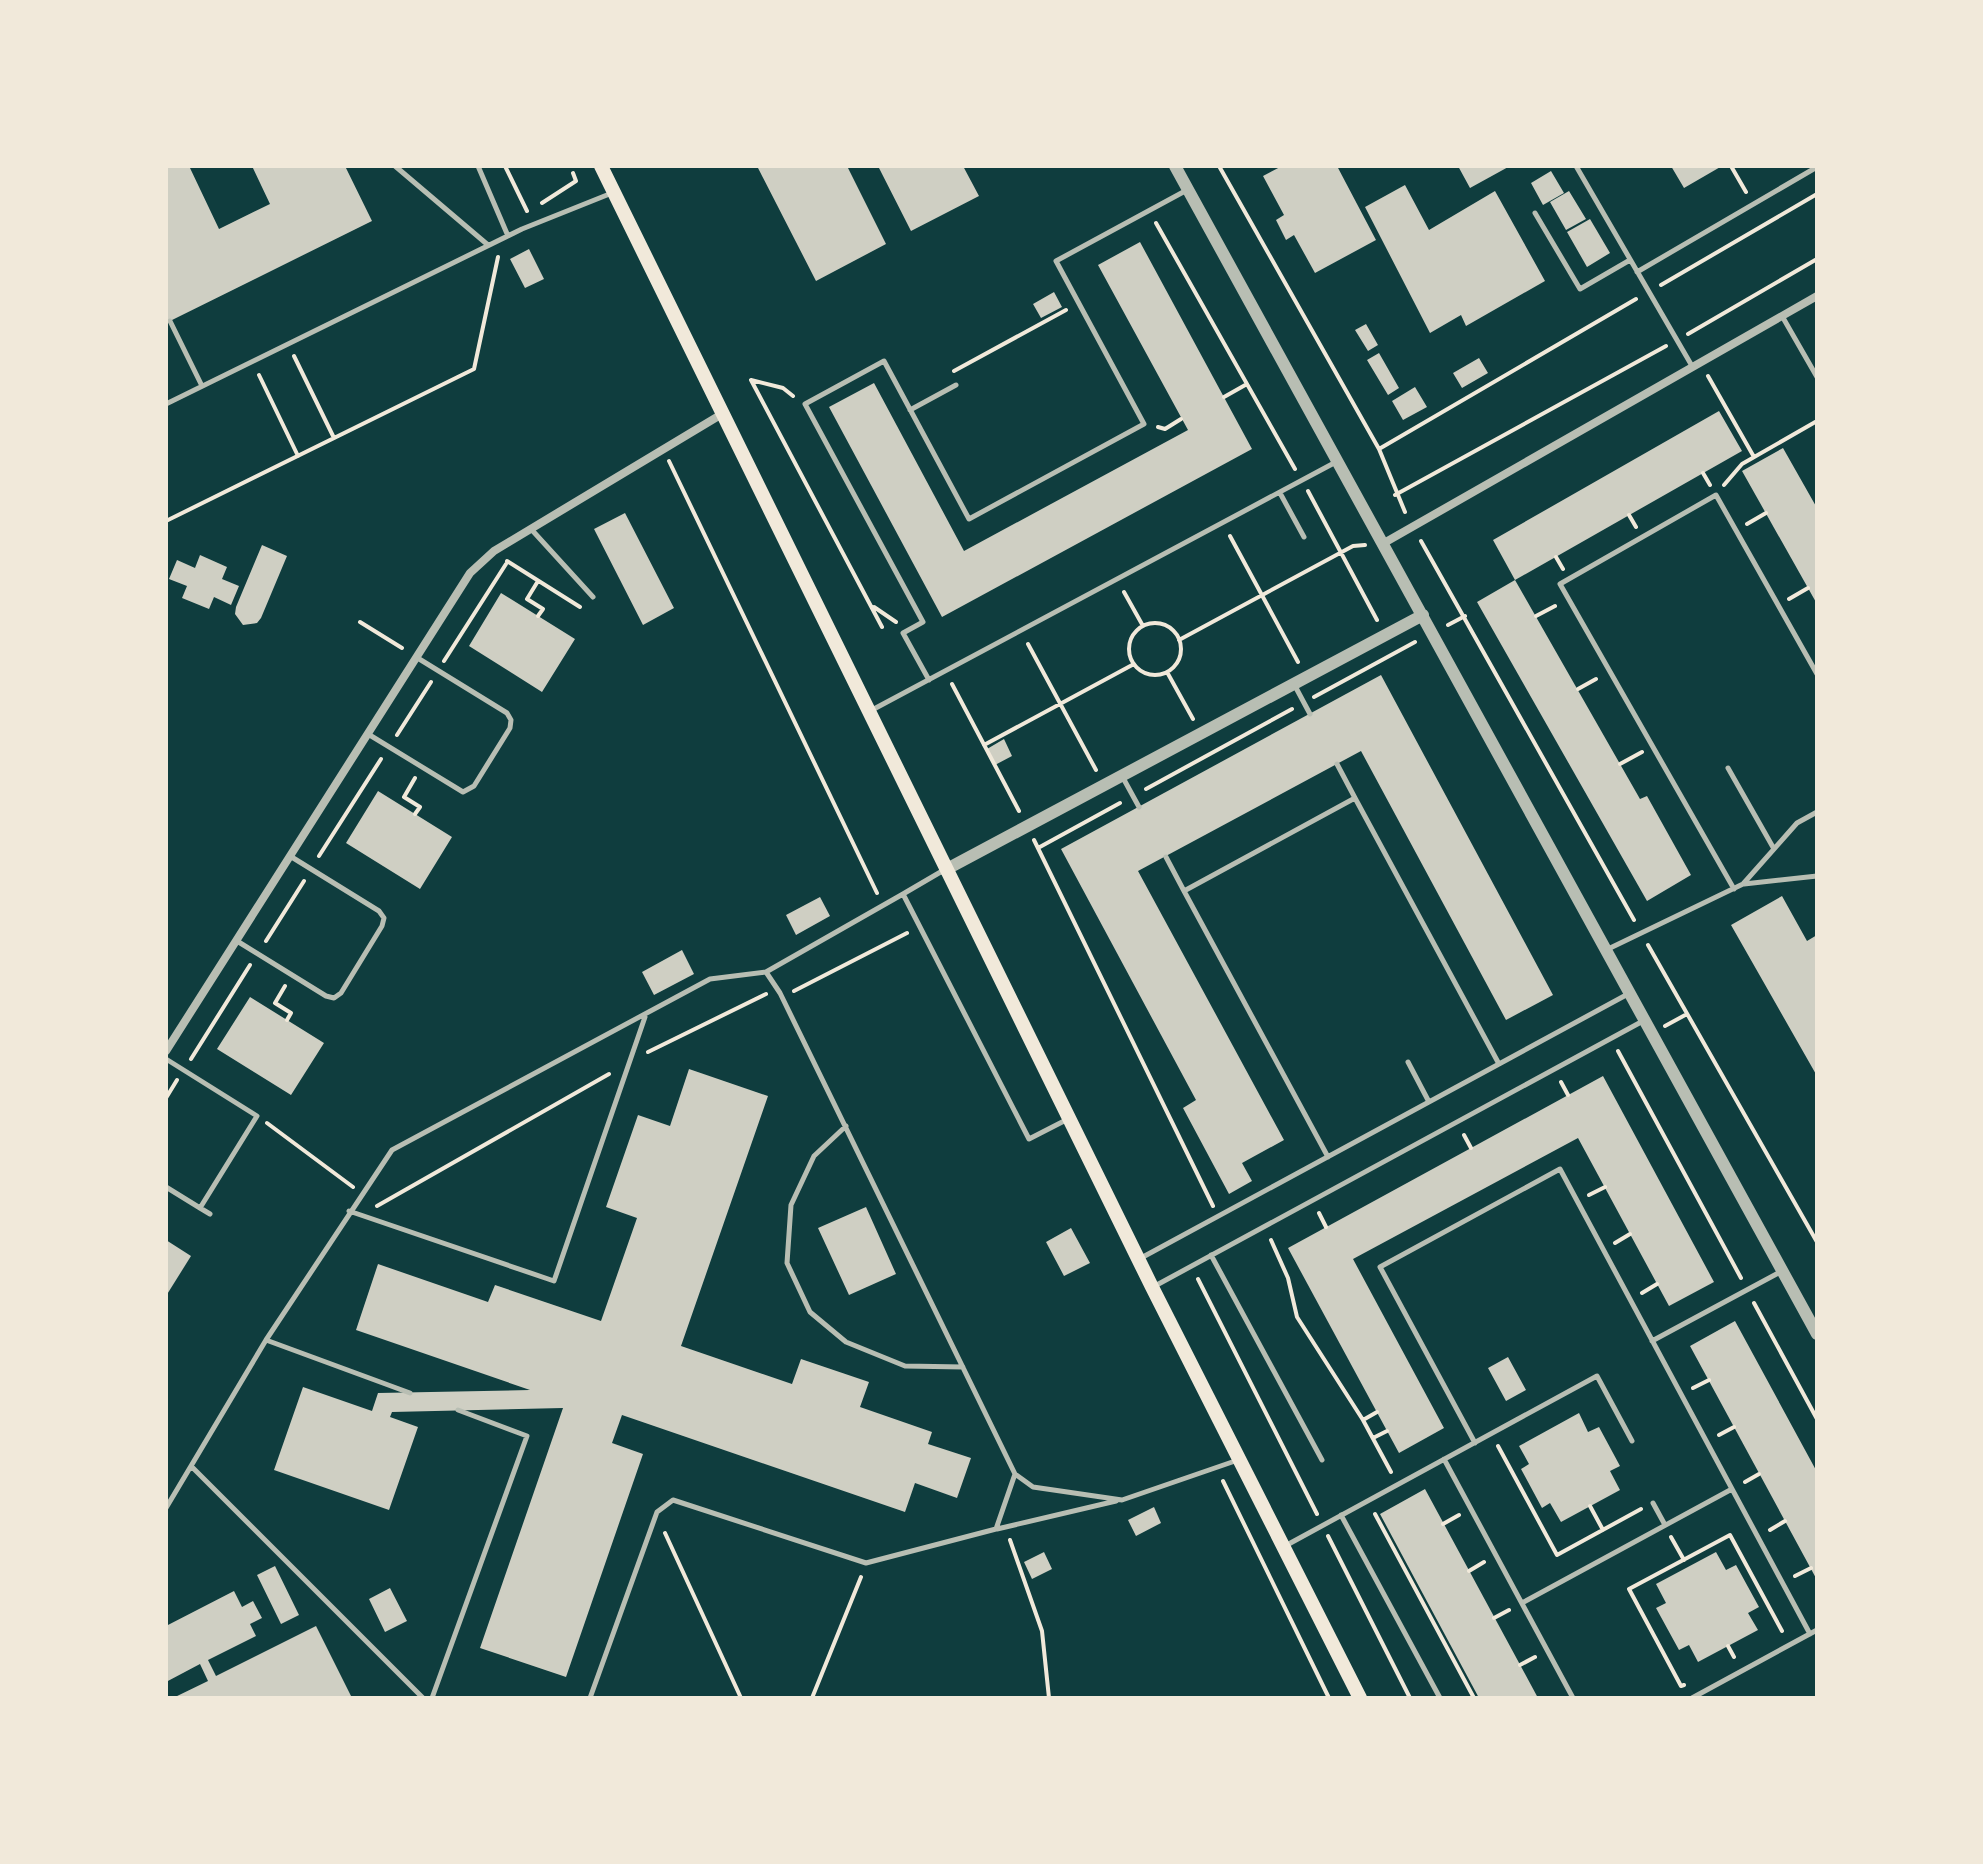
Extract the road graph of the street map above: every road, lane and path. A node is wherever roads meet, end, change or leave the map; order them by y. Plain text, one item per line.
1 (395, 166) edge
2 (478, 166) edge
3 (505, 166) edge
4 (601, 166) edge
5 (1175, 166) edge
6 (1219, 166) edge
7 (1576, 166) edge
8 (1731, 166) edge
9 (1817, 167) edge
10 (573, 173) dead end
11 (1188, 189) junction
12 (613, 192) junction
13 (1817, 194) edge
14 (1753, 204) junction
15 (1149, 210) junction
16 (528, 213) junction
17 (1535, 213) dead end
18 (534, 223) junction
19 (505, 228) junction
20 (505, 237) junction
21 (488, 245) junction
22 (1817, 259) edge
23 (1630, 260) junction
24 (1637, 272) junction
25 (1649, 292) junction
26 (1817, 296) edge
27 (1079, 303) junction
28 (1782, 316) junction
29 (170, 321) dead end
30 (1677, 340) junction
31 (288, 344) junction
32 (252, 362) junction
33 (1696, 365) junction
34 (944, 376) dead end
35 (1817, 377) edge
36 (1247, 384) junction
37 (956, 385) dead end
38 (202, 386) junction
39 (783, 388) dead end
40 (1224, 397) dead end
41 (166, 404) edge
42 (910, 410) junction
43 (722, 414) junction
44 (1181, 419) dead end
45 (1817, 421) edge
46 (1144, 424) junction
47 (334, 438) junction
48 (1379, 449) junction
49 (298, 456) junction
50 (1754, 457) junction
51 (1338, 461) junction
52 (670, 462) dead end
53 (1302, 481) junction
54 (1280, 493) junction
55 (1395, 495) junction
56 (1716, 495) junction
57 (166, 521) edge
58 (1223, 523) junction
59 (1413, 527) junction
60 (531, 529) junction
61 (1304, 537) dead end
62 (1384, 543) junction
63 (1341, 552) junction
64 (1117, 579) junction
65 (538, 581) junction
66 (1261, 595) junction
67 (593, 597) joint
68 (1569, 598) junction
69 (871, 605) junction
70 (1423, 615) junction
71 (538, 616) dead end
72 (1465, 616) junction
73 (1536, 616) dead end
74 (360, 622) dead end
75 (1143, 626) junction
76 (882, 627) dead end
77 (909, 630) junction
78 (1021, 631) junction
79 (1433, 633) junction
80 (1385, 634) junction
81 (1179, 640) junction
82 (401, 648) dead end
83 (416, 657) junction
84 (1134, 664) junction
85 (438, 670) junction
86 (1610, 671) junction
87 (945, 672) junction
88 (1167, 672) junction
89 (1817, 674) edge
90 (1306, 677) junction
91 (929, 680) junction
92 (1294, 683) junction
93 (1578, 689) dead end
94 (1304, 703) junction
95 (1061, 704) junction
96 (868, 713) junction
97 (1310, 714) dead end
98 (367, 733) junction
99 (1200, 733) junction
100 (984, 745) junction
101 (1652, 746) junction
102 (389, 747) junction
103 (1337, 764) dead end
104 (1620, 764) dead end
105 (1728, 768) dead end
106 (1122, 775) junction
107 (415, 778) dead end
108 (1104, 785) junction
109 (1133, 796) junction
110 (1355, 798) junction
111 (1139, 807) dead end
112 (1817, 812) edge
113 (415, 814) dead end
114 (1027, 826) junction
115 (1038, 848) junction
116 (1774, 849) junction
117 (290, 855) junction
118 (1166, 857) dead end
119 (312, 869) junction
120 (945, 870) junction
121 (1817, 876) edge
122 (1743, 884) junction
123 (1734, 889) junction
124 (1184, 891) junction
125 (903, 894) junction
126 (884, 906) junction
127 (1634, 921) dead end
128 (236, 940) junction
129 (1646, 943) dead end
130 (1605, 950) junction
131 (258, 954) junction
132 (766, 972) junction
133 (287, 984) dead end
134 (1629, 994) junction
135 (646, 1016) junction
136 (287, 1020) dead end
137 (1644, 1020) junction
138 (166, 1051) edge
139 (1618, 1051) dead end
140 (166, 1059) edge
141 (1408, 1062) dead end
142 (1499, 1064) junction
143 (184, 1070) junction
144 (1561, 1082) dead end
145 (1568, 1095) dead end
146 (1429, 1102) junction
147 (1068, 1119) junction
148 (846, 1126) junction
149 (273, 1128) dead end
150 (1464, 1135) dead end
151 (1471, 1148) dead end
152 (1328, 1157) junction
153 (346, 1182) dead end
154 (1581, 1184) dead end
155 (166, 1187) edge
156 (1605, 1187) dead end
157 (1588, 1196) junction
158 (200, 1208) junction
159 (1594, 1208) dead end
160 (349, 1211) junction
161 (1319, 1213) dead end
162 (210, 1214) dead end
163 (1218, 1216) junction
164 (1326, 1227) dead end
165 (1607, 1232) dead end
166 (1630, 1234) dead end
167 (1271, 1240) dead end
168 (1817, 1242) edge
169 (1614, 1243) junction
170 (1211, 1255) junction
171 (1620, 1256) dead end
172 (1138, 1259) junction
173 (1191, 1266) junction
174 (1782, 1270) junction
175 (1634, 1281) dead end
176 (1657, 1284) dead end
177 (1152, 1287) junction
178 (1747, 1289) junction
179 (1641, 1293) junction
180 (1646, 1304) dead end
181 (1817, 1334) edge
182 (266, 1340) junction
183 (1652, 1341) junction
184 (963, 1367) junction
185 (1709, 1380) dead end
186 (1692, 1389) dead end
187 (410, 1393) dead end
188 (458, 1410) dead end
189 (1377, 1412) dead end
190 (1817, 1419) edge
191 (1363, 1420) junction
192 (1734, 1427) dead end
193 (1387, 1431) dead end
194 (1492, 1434) junction
195 (1717, 1436) dead end
196 (1373, 1438) junction
197 (1632, 1441) dead end
198 (1475, 1443) junction
199 (1444, 1459) junction
200 (1238, 1460) junction
201 (1322, 1460) dead end
202 (192, 1467) junction
203 (1217, 1468) junction
204 (1015, 1474) junction
205 (1759, 1474) dead end
206 (1743, 1483) dead end
207 (1398, 1484) junction
208 (1732, 1489) junction
209 (1122, 1500) junction
210 (1653, 1503) joint
211 (1590, 1506) dead end
212 (166, 1508) edge
213 (657, 1512) junction
214 (1374, 1512) dead end
215 (1462, 1514) dead end
216 (1341, 1515) junction
217 (1785, 1521) dead end
218 (1443, 1524) dead end
219 (1323, 1525) junction
220 (1665, 1525) junction
221 (1005, 1526) junction
222 (996, 1529) junction
223 (1603, 1530) junction
224 (1768, 1530) dead end
225 (1284, 1546) junction
226 (1684, 1560) junction
227 (1488, 1561) dead end
228 (866, 1563) junction
229 (1811, 1568) dead end
230 (1469, 1571) dead end
231 (1794, 1577) dead end
232 (1522, 1603) junction
233 (1513, 1608) dead end
234 (1494, 1618) dead end
235 (1817, 1630) edge
236 (1782, 1631) dead end
237 (1810, 1634) junction
238 (1728, 1646) dead end
239 (1538, 1655) dead end
240 (1734, 1657) dead end
241 (1520, 1665) dead end
242 (1681, 1686) dead end
243 (423, 1698) edge
244 (432, 1698) edge
245 (590, 1698) edge
246 (741, 1698) edge
247 (812, 1698) edge
248 (1049, 1698) edge
249 (1329, 1698) edge
250 (1360, 1698) edge
251 (1410, 1698) edge
252 (1440, 1698) edge
253 (1474, 1698) edge
254 (1573, 1698) edge
255 (1692, 1698) edge

1 - 21 lane
2 - 19 lane
3 - 16 path
4 - 12 main road
5 - 11 street
6 - 48 path
7 - 23 lane
8 - 14 path
9 - 14 lane
10 - 16 path
11 - 15 lane
11 - 51 street
12 - 18 lane
12 - 43 main road
13 - 25 path
14 - 24 lane
15 - 27 lane
15 - 36 path
16 - 18 path
16 - 19 path
17 - 23 lane
18 - 20 lane
19 - 20 lane
20 - 21 lane
20 - 47 path
21 - 31 lane
22 - 30 path
23 - 24 lane
24 - 25 lane
25 - 30 lane
25 - 48 path
26 - 28 street
27 - 34 path
27 - 46 lane
28 - 33 street
28 - 35 lane
29 - 38 lane
30 - 33 lane
30 - 55 path
31 - 32 lane
31 - 47 path
32 - 38 lane
32 - 49 path
33 - 50 path
33 - 59 street
36 - 40 path
36 - 53 path
37 - 42 lane
38 - 41 lane
39 - 69 path
42 - 46 lane
42 - 77 lane
43 - 60 street
43 - 96 main road
44 - 46 path
45 - 50 path
47 - 49 path
48 - 55 path
49 - 57 path
50 - 56 path
51 - 53 lane
51 - 62 street
52 - 126 path
53 - 54 lane
53 - 63 path
54 - 58 lane
54 - 61 lane
55 - 59 path
56 - 68 lane
56 - 89 lane
58 - 64 lane
58 - 66 path
59 - 62 street
59 - 72 path
60 - 67 lane
60 - 83 street
62 - 63 path
62 - 70 street
63 - 66 path
63 - 80 path
64 - 75 path
64 - 78 lane
65 - 67 path
65 - 71 path
65 - 85 path
66 - 81 path
66 - 90 path
68 - 73 path
68 - 86 lane
69 - 76 path
69 - 77 path
70 - 79 street
70 - 80 street
72 - 79 path
72 - 127 path
74 - 82 path
75 - 81 path
75 - 84 path
77 - 91 lane
78 - 87 lane
78 - 95 path
79 - 94 path
79 - 130 street
80 - 90 street
81 - 88 path
83 - 85 lane
83 - 98 street
84 - 88 path
84 - 95 path
85 - 102 path
85 - 102 lane
86 - 93 path
86 - 101 lane
87 - 91 lane
87 - 100 path
88 - 99 path
90 - 92 street
91 - 96 lane
92 - 94 lane
92 - 99 street
94 - 97 lane
94 - 109 path
95 - 100 path
95 - 108 path
96 - 120 main road
98 - 102 lane
98 - 117 street
99 - 106 street
100 - 114 path
101 - 104 path
101 - 123 lane
102 - 119 path
103 - 110 lane
105 - 116 lane
106 - 108 street
106 - 109 lane
107 - 113 path
108 - 114 street
109 - 111 lane
109 - 115 path
110 - 124 lane
110 - 142 lane
112 - 116 lane
114 - 115 path
114 - 120 street
115 - 163 path
116 - 122 lane
117 - 119 lane
117 - 128 street
118 - 124 lane
119 - 131 path
119 - 131 lane
120 - 125 lane
120 - 147 main road
121 - 122 lane
122 - 123 lane
123 - 130 lane
124 - 152 lane
125 - 126 lane
125 - 147 lane
126 - 132 lane
128 - 131 lane
128 - 138 street
129 - 168 path
130 - 134 street
131 - 143 path
132 - 135 lane
132 - 148 lane
133 - 136 path
134 - 137 street
134 - 142 lane
135 - 160 lane
135 - 160 lane
137 - 170 lane
137 - 174 street
139 - 178 path
140 - 143 lane
141 - 146 lane
142 - 146 lane
143 - 158 lane
144 - 145 path
146 - 152 lane
147 - 172 main road
148 - 184 lane
148 - 184 lane
149 - 153 path
150 - 151 path
152 - 163 lane
154 - 157 path
155 - 158 lane
156 - 157 path
157 - 159 path
158 - 162 lane
160 - 182 lane
161 - 164 path
163 - 172 lane
165 - 169 path
166 - 169 path
167 - 191 path
169 - 171 path
170 - 173 lane
170 - 201 lane
172 - 177 main road
173 - 177 lane
173 - 219 path
174 - 178 lane
174 - 181 street
175 - 179 path
176 - 179 path
177 - 200 main road
178 - 183 lane
178 - 190 path
179 - 180 path
182 - 187 lane
182 - 202 lane
183 - 198 lane
183 - 208 lane
184 - 204 lane
185 - 186 path
188 - 244 lane
189 - 191 path
191 - 196 path
192 - 195 path
193 - 196 path
194 - 197 lane
194 - 198 lane
194 - 223 path
196 - 207 path
198 - 199 lane
199 - 207 lane
199 - 232 lane
200 - 203 lane
200 - 225 main road
202 - 212 lane
202 - 243 lane
203 - 209 lane
203 - 249 path
204 - 209 lane
204 - 222 lane
205 - 206 path
207 - 216 lane
208 - 220 lane
208 - 237 lane
209 - 221 lane
210 - 220 lane
210 - 223 path
211 - 223 path
213 - 228 lane
213 - 245 lane
213 - 246 path
214 - 253 path
215 - 218 path
216 - 219 lane
216 - 252 lane
217 - 224 path
219 - 225 lane
219 - 251 path
220 - 226 path
220 - 232 lane
221 - 222 lane
221 - 248 path
222 - 228 lane
225 - 250 main road
226 - 236 path
226 - 242 path
227 - 230 path
228 - 247 path
229 - 231 path
232 - 254 lane
233 - 234 path
235 - 237 lane
237 - 255 lane
238 - 240 path
239 - 241 path

